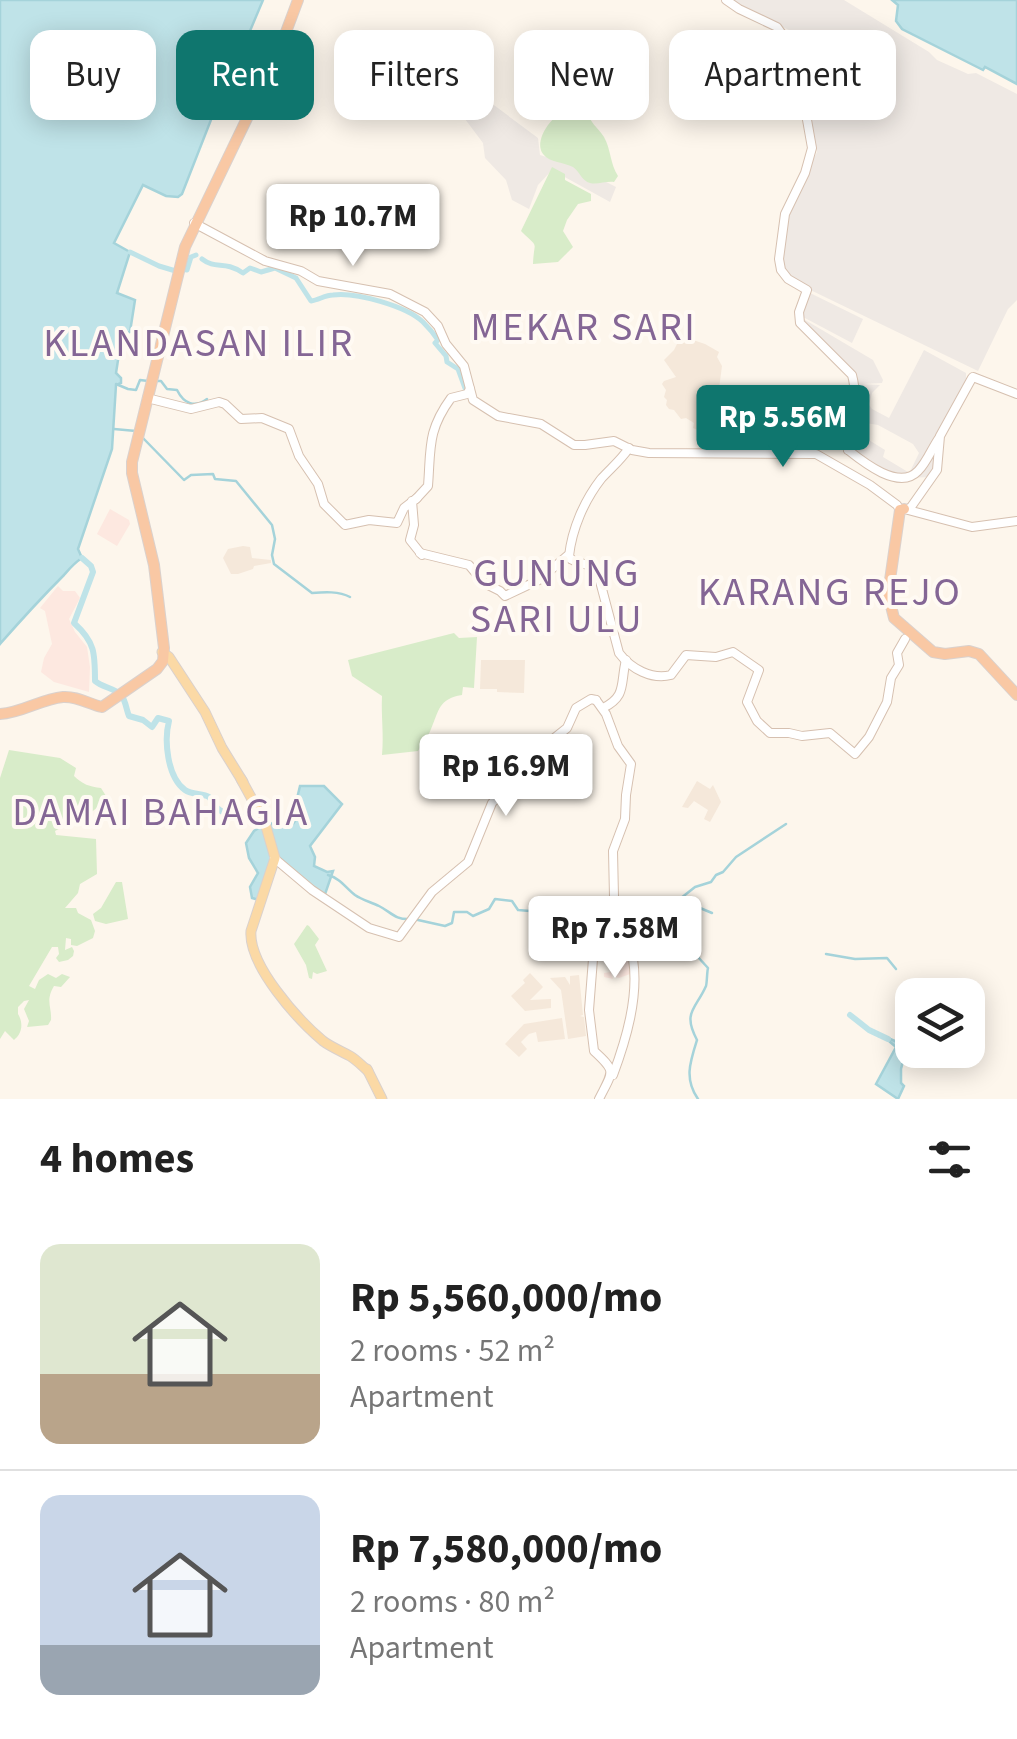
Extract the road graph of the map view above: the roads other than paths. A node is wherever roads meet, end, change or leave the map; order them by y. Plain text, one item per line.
1 (726, 0) edge
2 (295, 6) edge
3 (195, 222) junction
4 (148, 388) junction
5 (1017, 393) edge
6 (471, 395) junction
7 (939, 437) junction
8 (627, 446) junction
9 (931, 454) junction
10 (931, 478) junction
11 (411, 504) junction
12 (904, 509) junction
13 (1017, 521) edge
14 (568, 558) junction
15 (906, 639) dead end
16 (164, 655) junction
17 (624, 661) junction
18 (1017, 695) edge
19 (603, 706) junction
20 (27, 707) junction
21 (0, 713) edge
22 (274, 858) junction
23 (617, 911) junction
24 (620, 1056) junction
25 (608, 1062) junction
26 (381, 1097) edge
27 (600, 1099) edge

1 - 9 main road
2 - 3 highway
3 - 4 highway
3 - 6 main road
4 - 11 main road
4 - 16 highway
5 - 7 main road
6 - 8 main road
6 - 11 main road
6 - 12 main road
7 - 9 main road
7 - 10 main road
8 - 12 main road
8 - 14 main road
9 - 10 main road
10 - 12 main road
11 - 14 main road
12 - 13 main road
12 - 18 highway
14 - 17 main road
15 - 17 main road
16 - 20 highway
16 - 22 main road
17 - 19 main road
19 - 22 main road
19 - 23 main road
20 - 21 highway
20 - 21 highway
22 - 26 main road
23 - 24 main road
23 - 25 main road
24 - 25 main road
24 - 27 main road
25 - 27 main road

